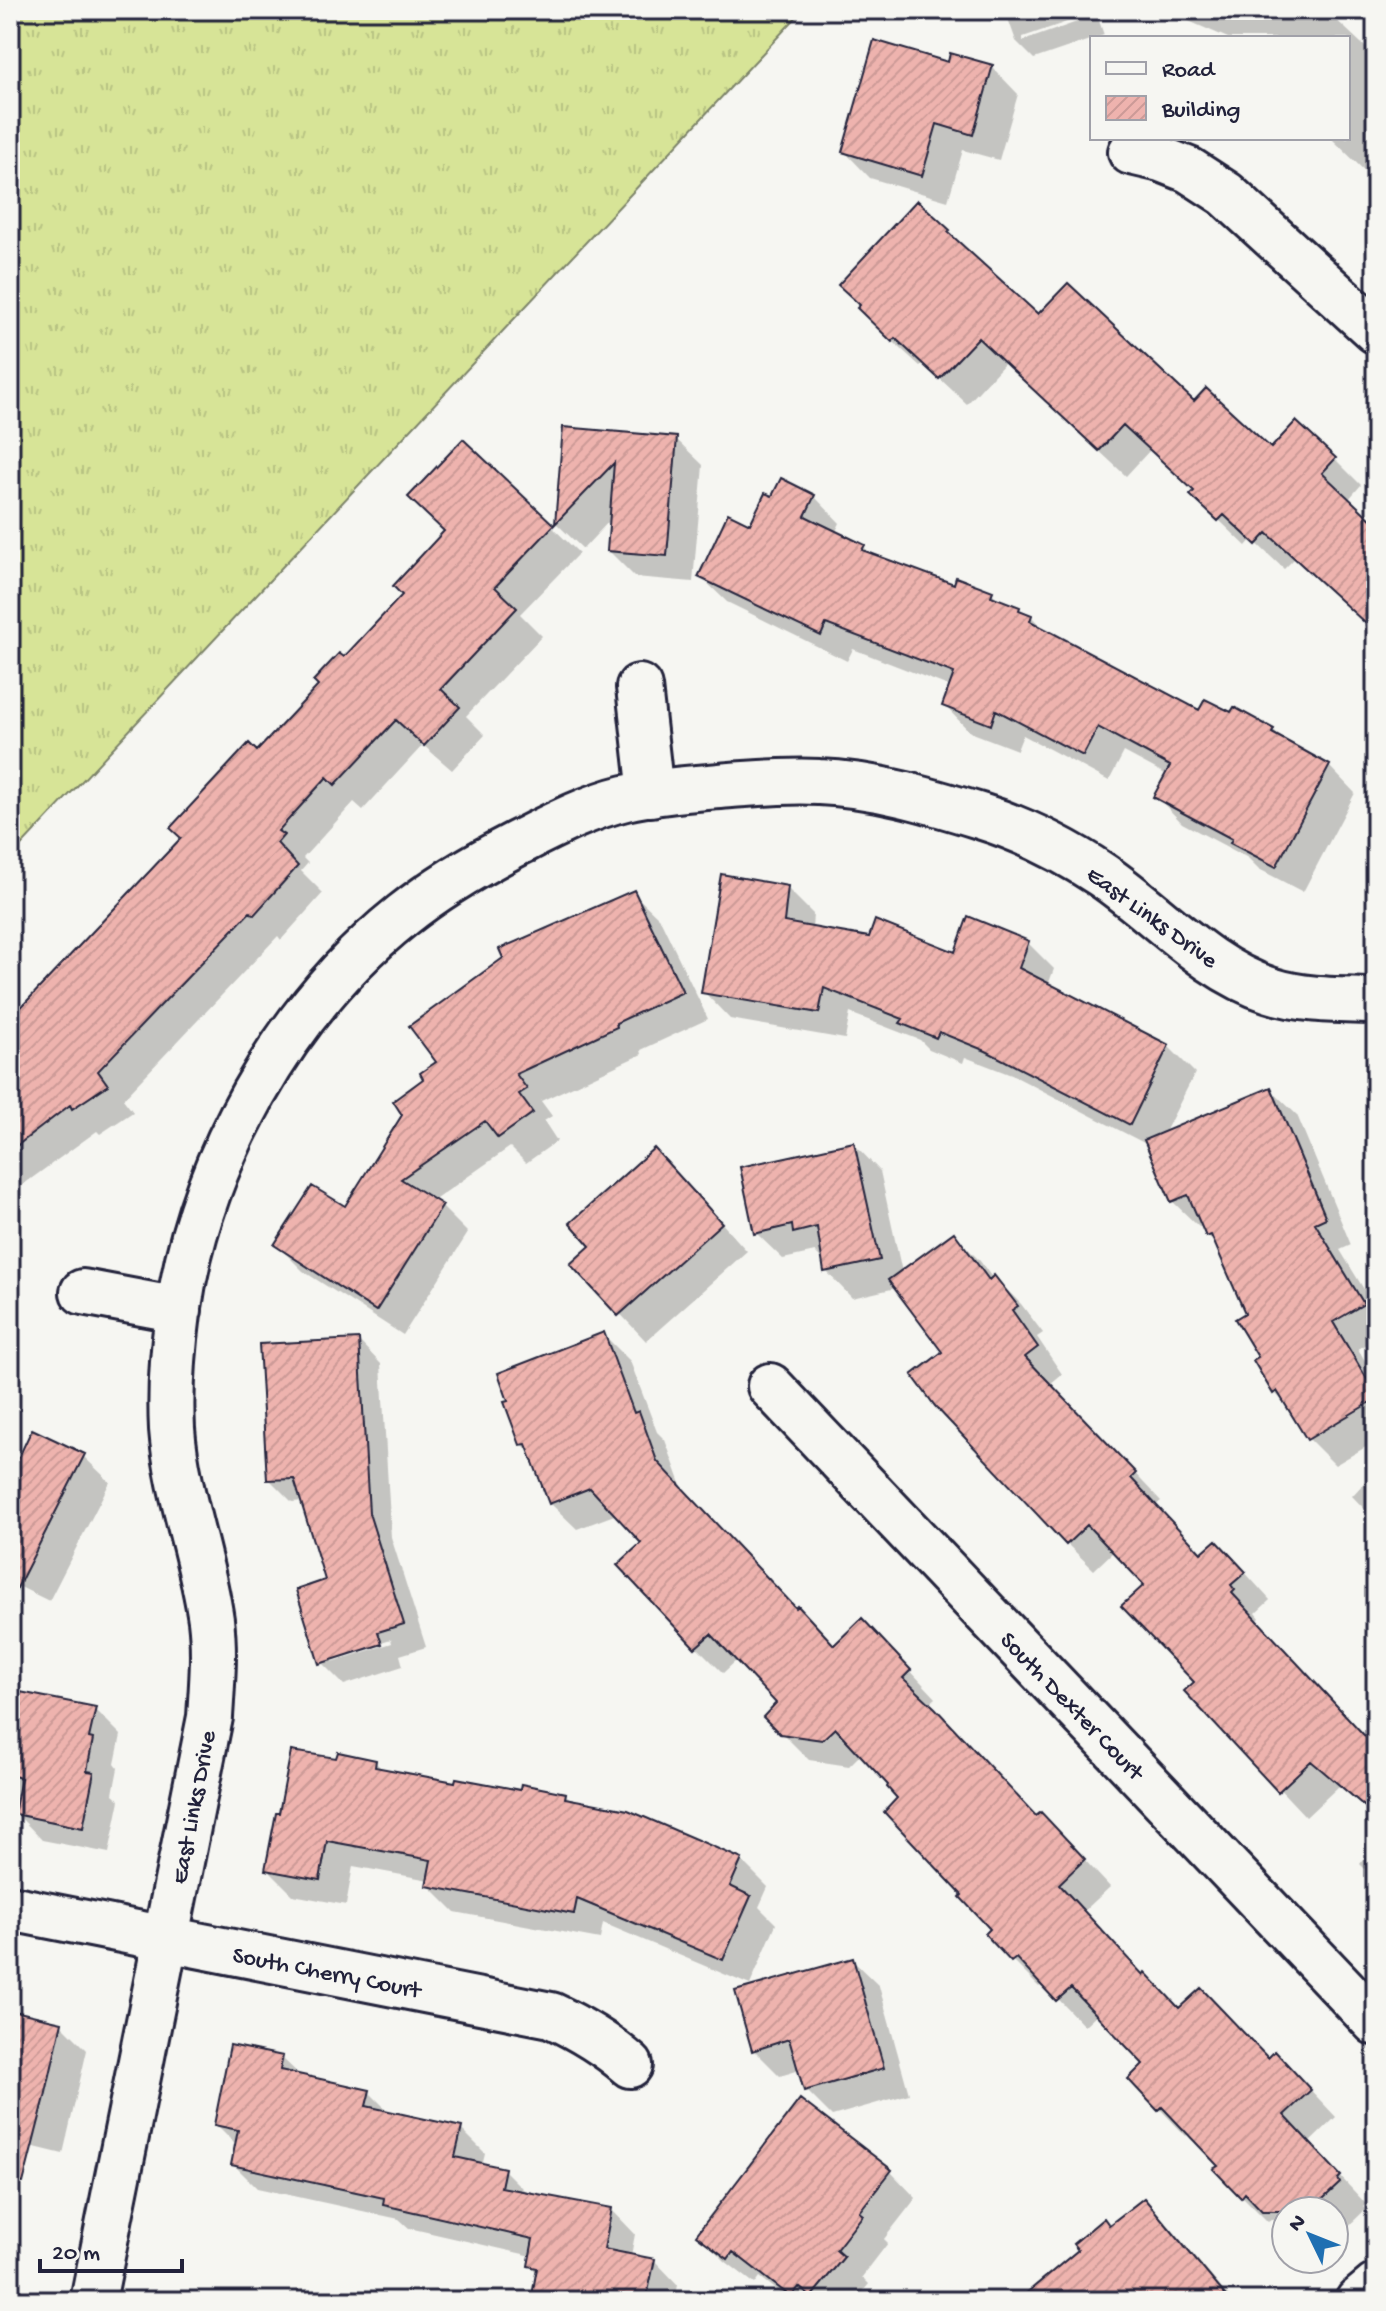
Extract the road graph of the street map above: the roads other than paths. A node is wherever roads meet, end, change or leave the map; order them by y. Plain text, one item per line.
1 (1131, 152) dead end
2 (1376, 331) edge
3 (639, 687) dead end
4 (651, 794) junction
5 (1376, 1001) edge
6 (83, 1292) dead end
7 (179, 1310) junction
8 (770, 1386) dead end
9 (10, 1908) edge
10 (165, 1940) junction
11 (1376, 2023) edge
12 (630, 2065) dead end
13 (1376, 2286) edge
14 (93, 2301) edge
15 (1358, 2301) edge

1 - 2 street
3 - 4 street
4 - 5 street, East Links Drive
4 - 7 street, East Links Drive
6 - 7 street
7 - 10 street, East Links Drive
8 - 11 street, South Dexter Court
9 - 10 street, South Cherry Court
10 - 12 street, South Cherry Court
10 - 14 street, East Links Drive
13 - 15 street

